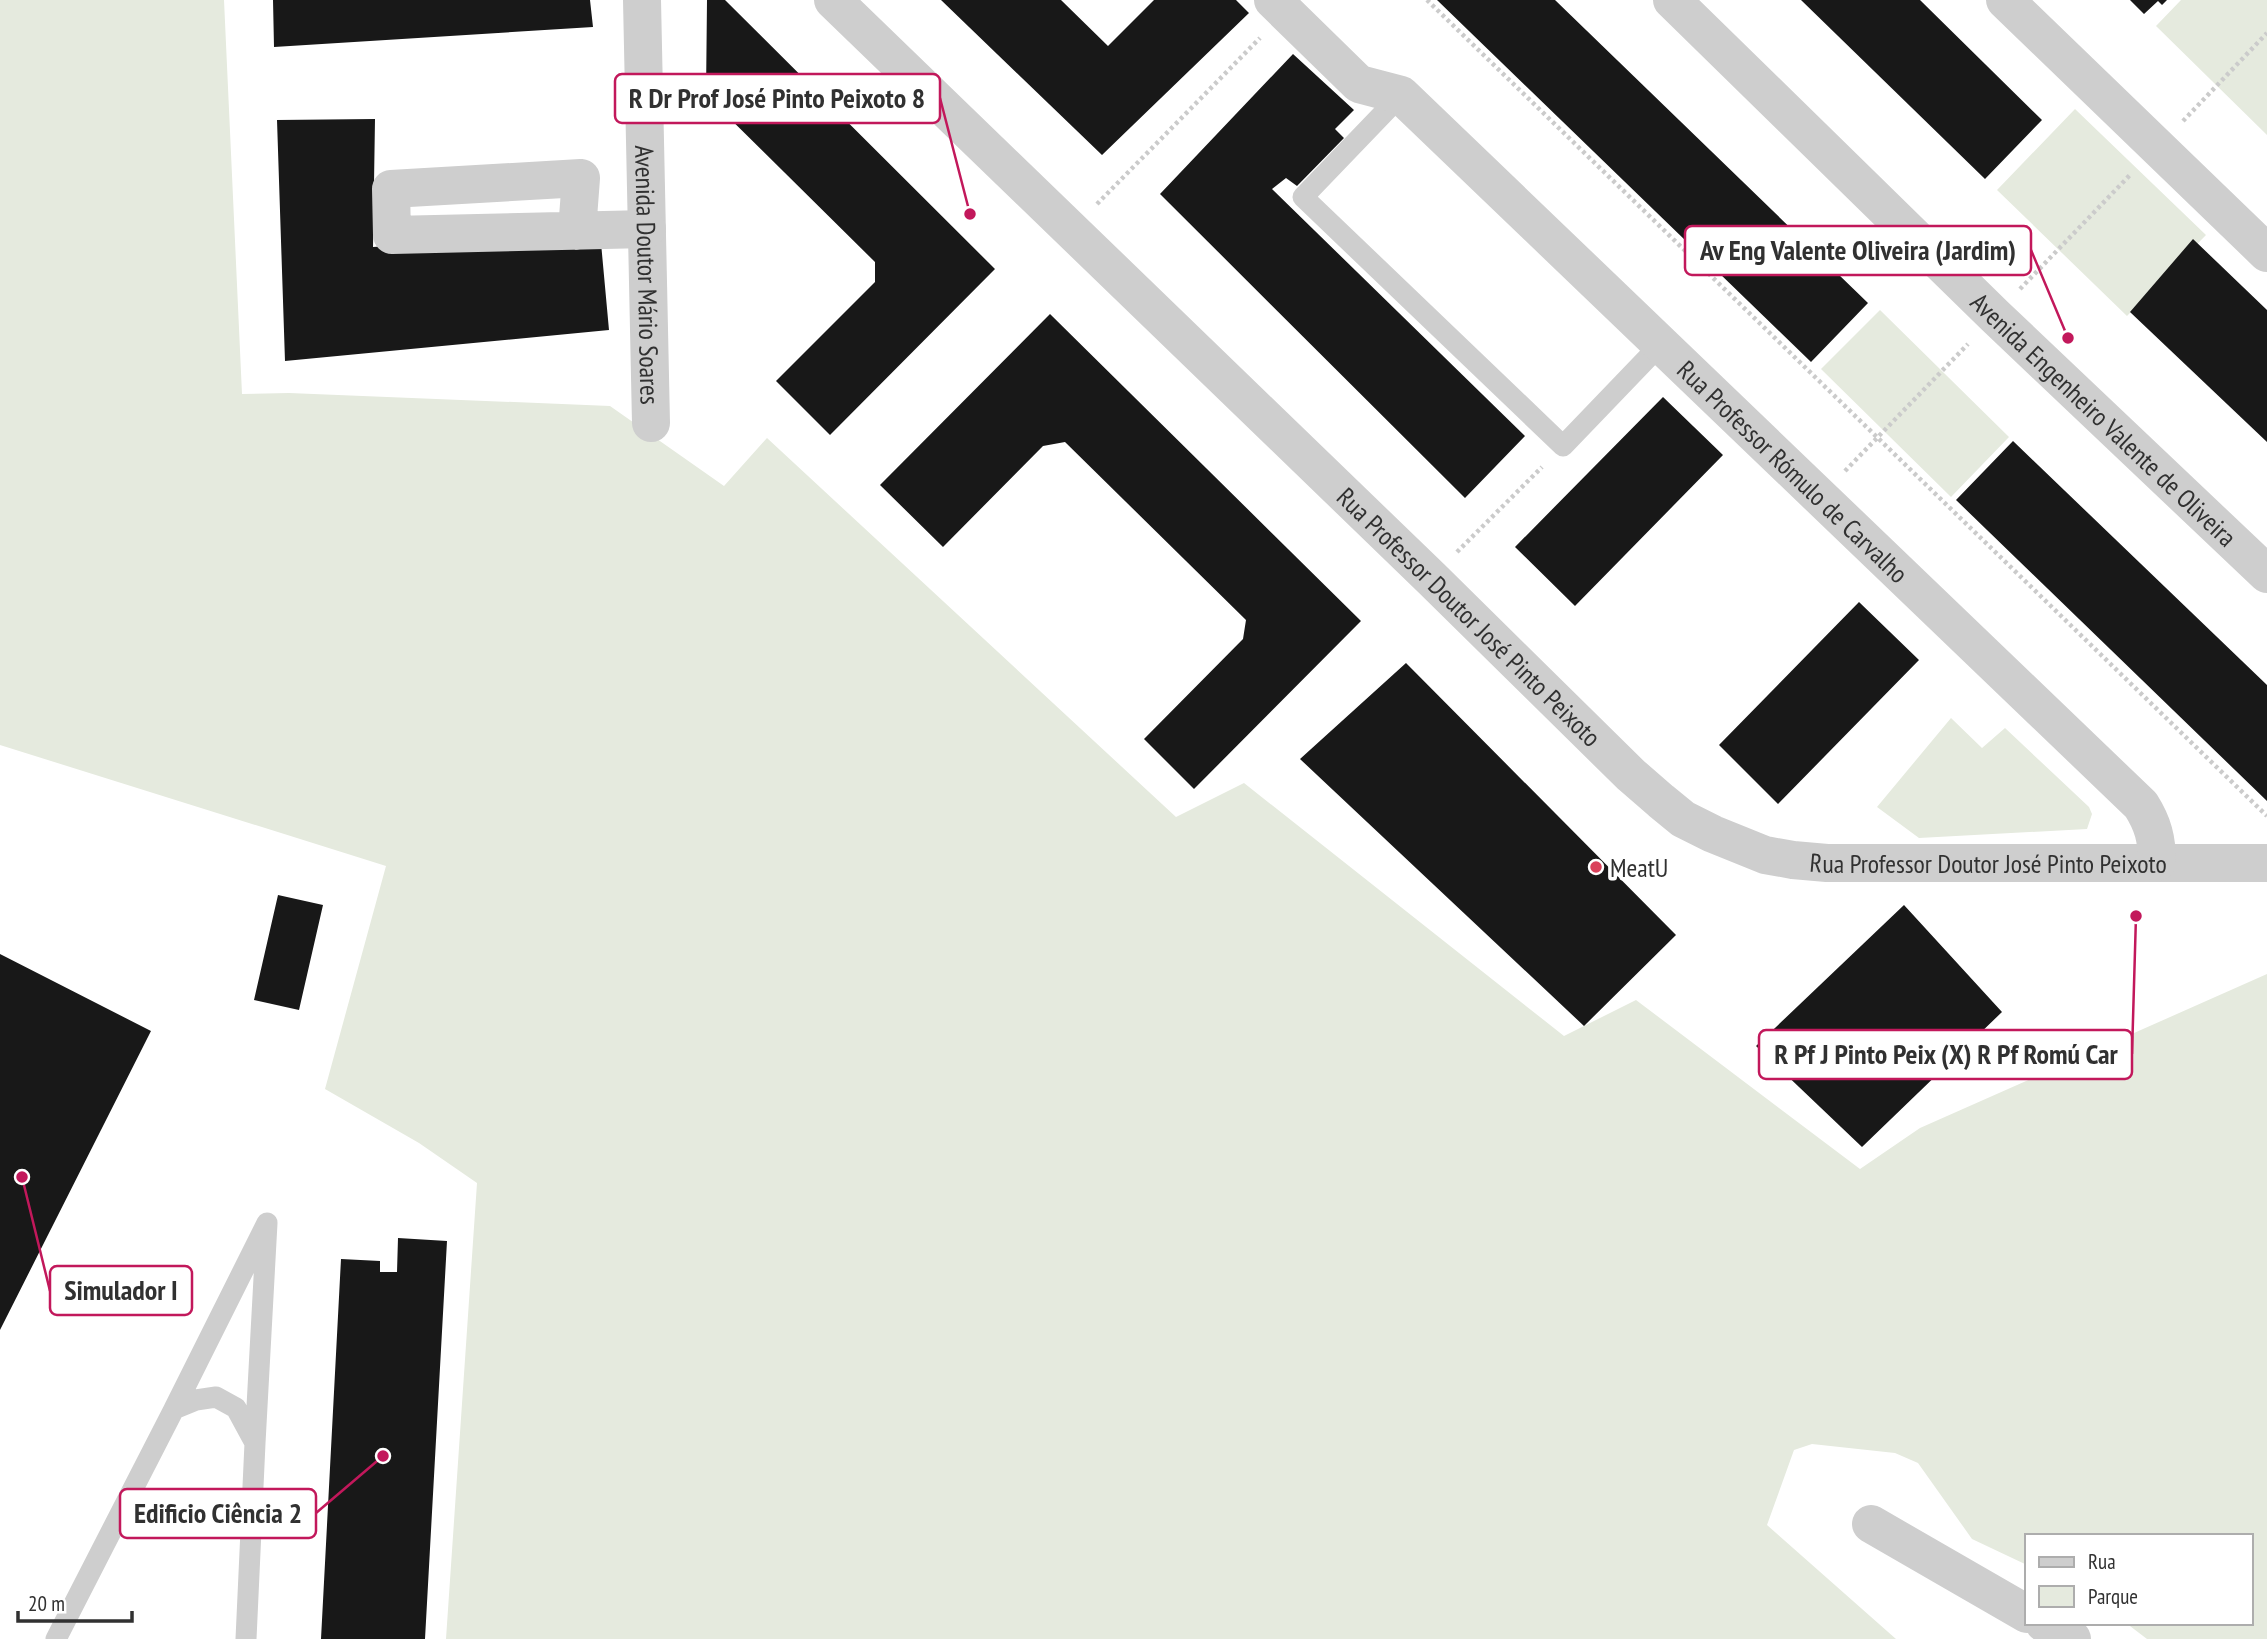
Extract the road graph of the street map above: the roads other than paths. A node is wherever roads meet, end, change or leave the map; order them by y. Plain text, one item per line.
1 (642, 0) edge
2 (832, 0) edge
3 (1672, 0) edge
4 (2004, 0) edge
5 (1279, 6) edge
6 (1401, 95) junction
7 (647, 229) junction
8 (577, 231) dead end
9 (2267, 253) edge
10 (1660, 345) junction
11 (651, 423) dead end
12 (2267, 574) edge
13 (2157, 862) junction
14 (2267, 863) edge
15 (174, 1409) junction
16 (255, 1443) junction
17 (1871, 1524) dead end
18 (2025, 1613) edge
19 (2048, 1625) edge
20 (56, 1639) edge
21 (246, 1639) edge
22 (2072, 1639) edge

1 - 7 street, Avenida Doutor Mário Soares
2 - 13 street, Rua Professor Doutor José Pinto Peixoto
3 - 12 street, Avenida Engenheiro Valente de Oliveira
4 - 9 street
5 - 6 street
6 - 10 street, Rua Professor Rómulo de Carvalho
6 - 10 lane
7 - 8 street
7 - 11 street, Avenida Doutor Mário Soares
10 - 13 street, Rua Professor Rómulo de Carvalho
13 - 14 street, Rua Professor Doutor José Pinto Peixoto
15 - 16 lane
15 - 16 lane
15 - 20 lane
16 - 21 lane
17 - 18 street
19 - 22 street

